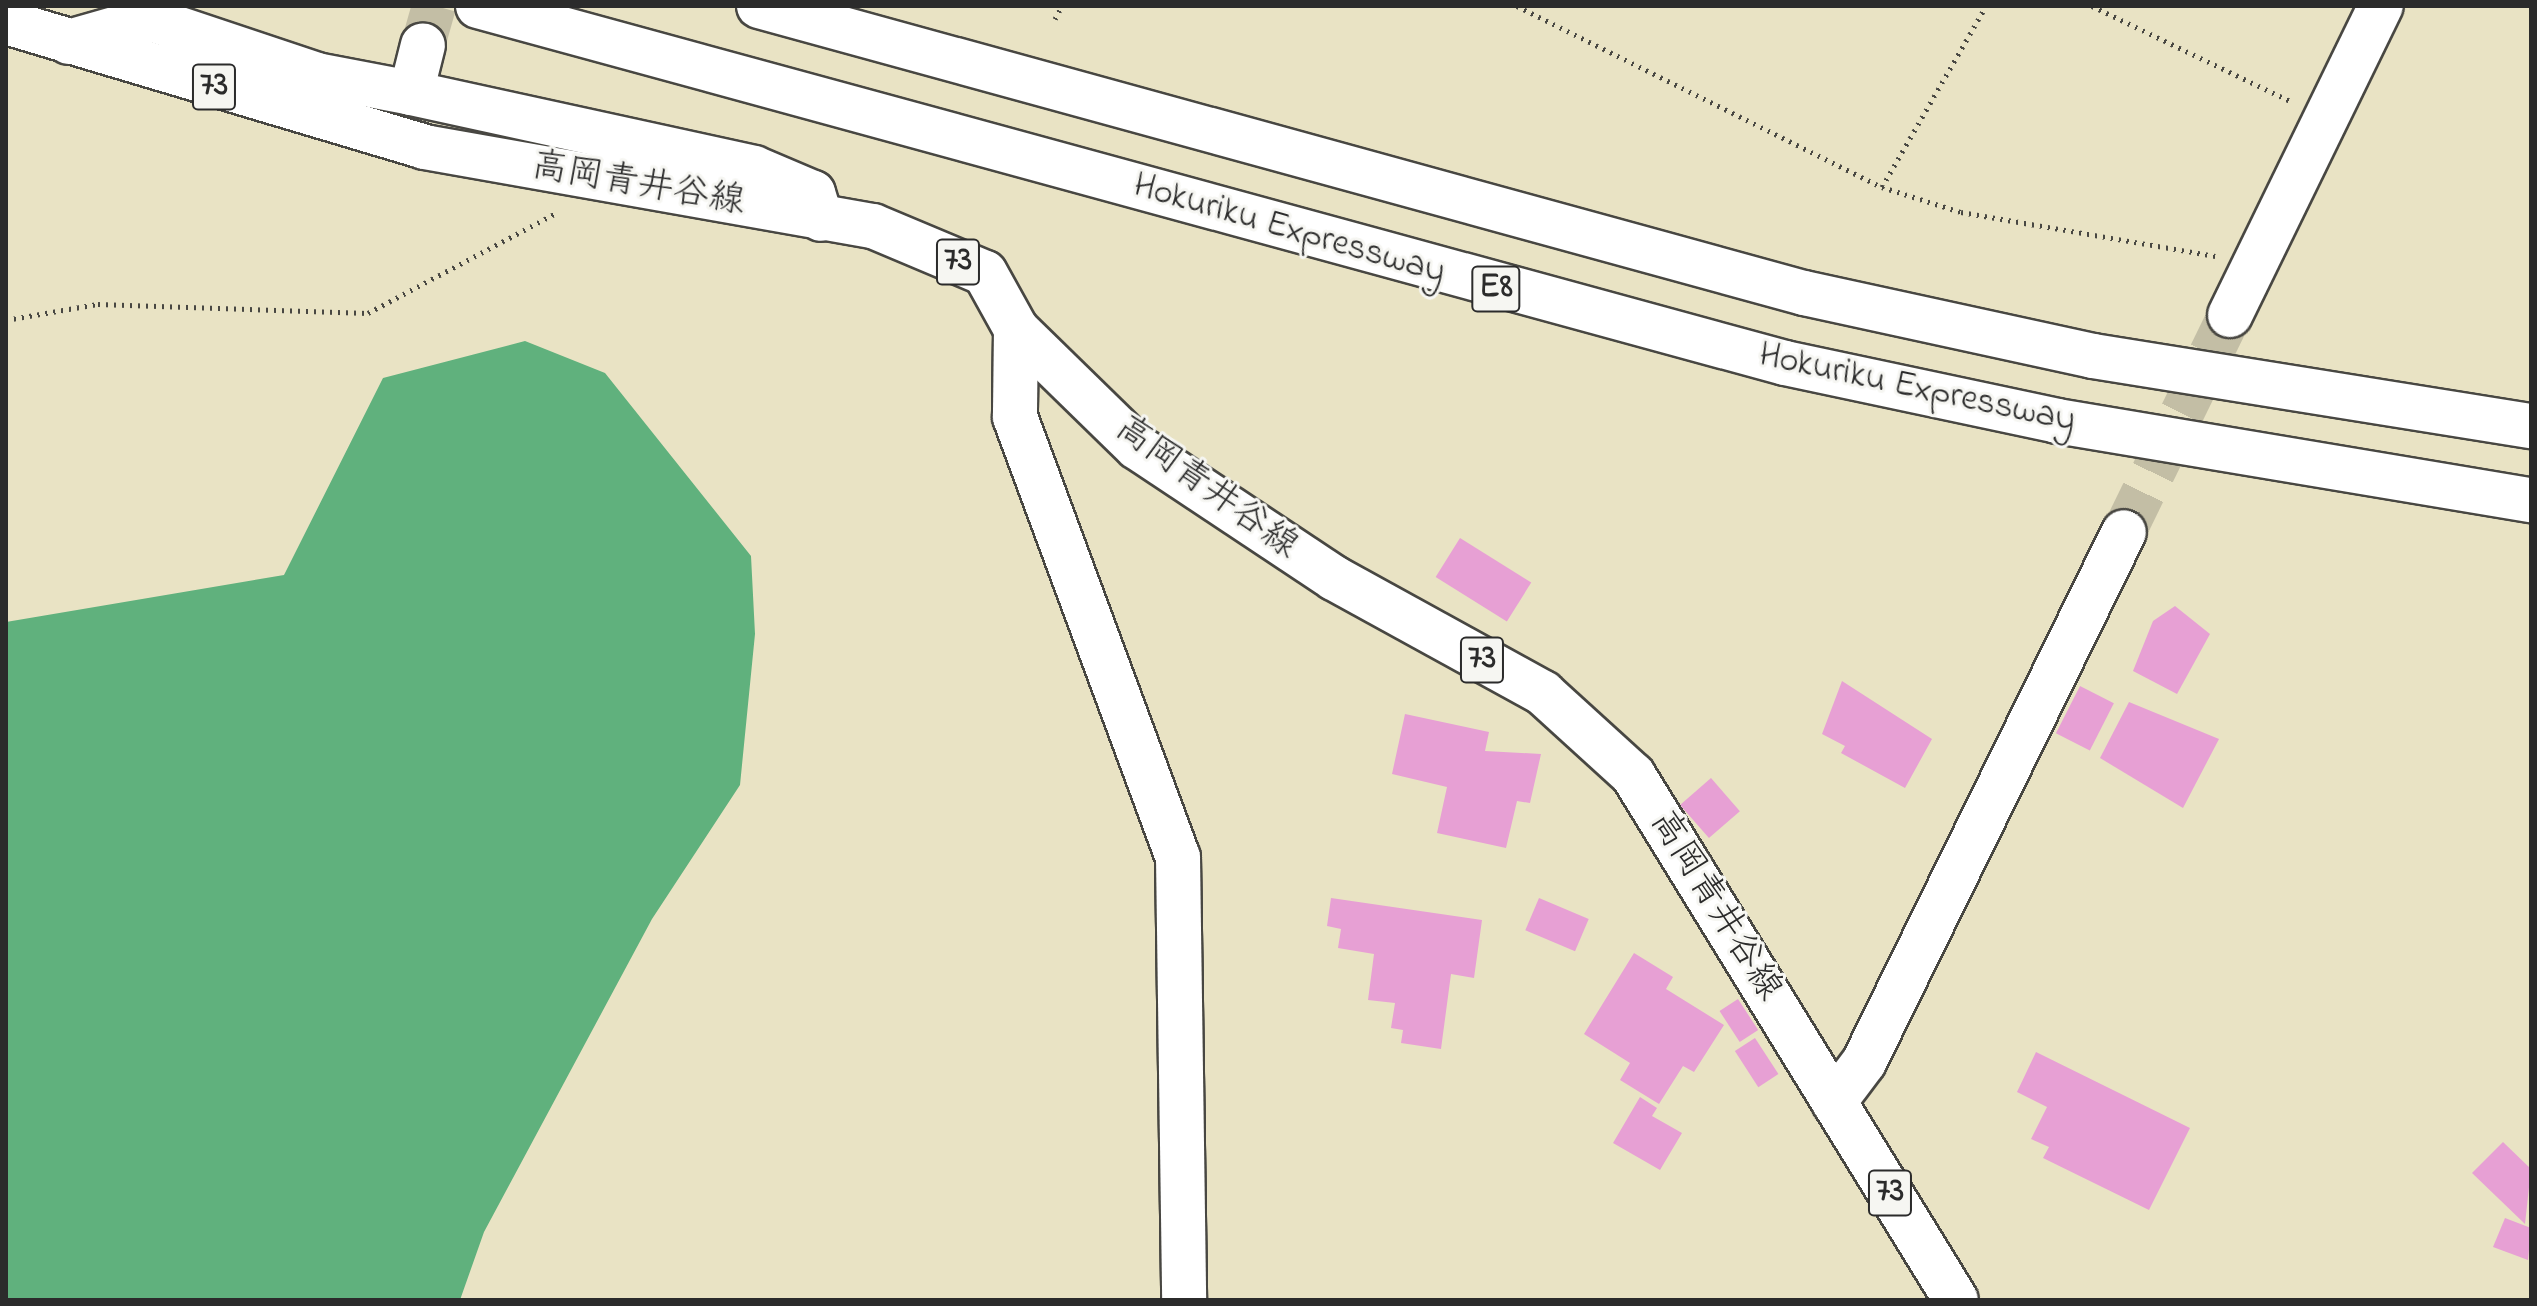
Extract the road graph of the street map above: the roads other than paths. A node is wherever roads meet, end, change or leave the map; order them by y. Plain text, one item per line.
1 (478, 6) edge
2 (759, 6) edge
3 (2381, 6) edge
4 (6, 22) edge
5 (69, 42) junction
6 (423, 45) tunnel mouth
7 (411, 93) junction
8 (821, 219) junction
9 (2230, 315) tunnel mouth
10 (1016, 329) junction
11 (2531, 426) edge
12 (2531, 500) edge
13 (2124, 532) tunnel mouth
14 (1834, 1102) junction
15 (1945, 1295) edge
16 (1184, 1300) edge

1 - 12 main road, Hokuriku Expressway / E8
2 - 11 main road, Hokuriku Expressway / E8
3 - 9 main road
4 - 5 main road, 高岡青井谷線 / 73
5 - 7 main road
5 - 8 main road, 高岡青井谷線 / 73
6 - 7 main road
7 - 8 main road
8 - 10 main road, 高岡青井谷線 / 73
10 - 14 main road, 高岡青井谷線 / 73
10 - 16 main road
13 - 14 main road
14 - 15 main road, 高岡青井谷線 / 73

